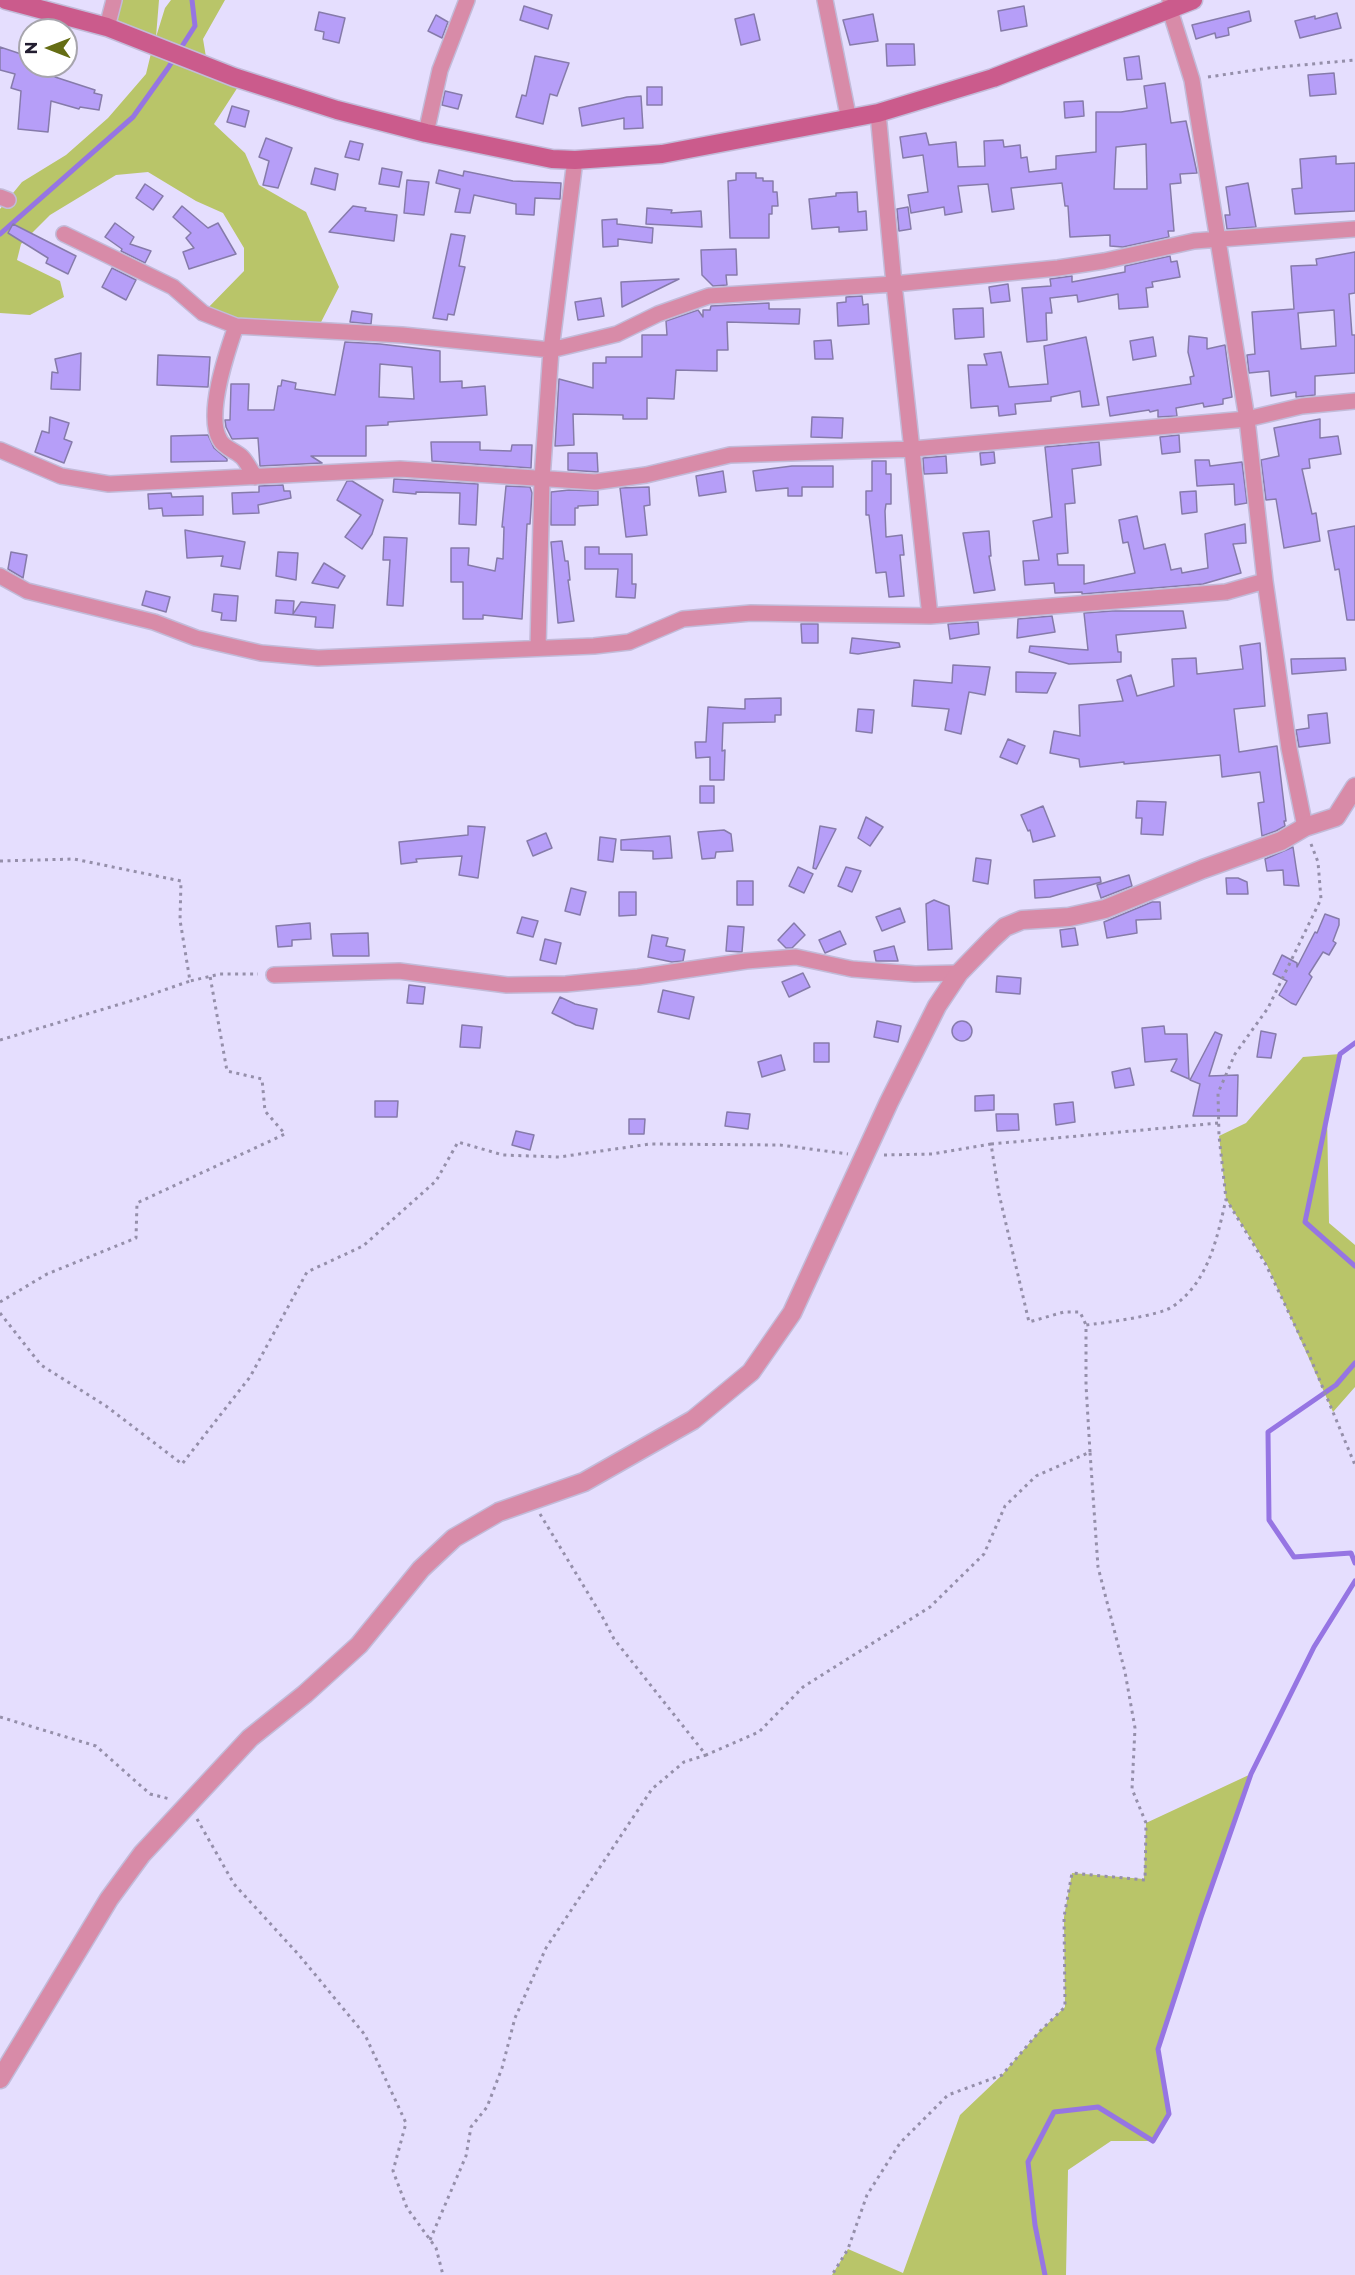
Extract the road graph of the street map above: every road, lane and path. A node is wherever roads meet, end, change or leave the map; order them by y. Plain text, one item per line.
1 (6, 0) edge
2 (114, 0) edge
3 (467, 0) edge
4 (825, 0) edge
5 (1193, 0) edge
6 (1170, 5) edge
7 (107, 27) junction
8 (1355, 60) edge
9 (1192, 80) junction
10 (878, 113) junction
11 (849, 120) junction
12 (426, 133) junction
13 (575, 160) junction
14 (1355, 229) edge
15 (64, 234) dead end
16 (1217, 241) junction
17 (894, 284) junction
18 (236, 326) junction
19 (551, 350) junction
20 (1355, 401) edge
21 (1247, 419) junction
22 (913, 449) junction
23 (0, 450) edge
24 (255, 477) junction
25 (542, 479) junction
26 (0, 576) edge
27 (1265, 581) junction
28 (930, 616) junction
29 (538, 648) junction
30 (1355, 787) edge
31 (1305, 827) junction
32 (0, 861) edge
33 (959, 973) junction
34 (274, 975) joint
35 (210, 976) junction
36 (190, 981) junction
37 (0, 1040) edge
38 (1219, 1123) junction
39 (991, 1144) junction
40 (864, 1156) junction
41 (1226, 1199) junction
42 (0, 1302) edge
43 (0, 1313) edge
44 (1086, 1325) junction
45 (1090, 1452) junction
46 (1355, 1465) edge
47 (531, 1500) junction
48 (0, 1717) edge
49 (706, 1755) junction
50 (188, 1803) junction
51 (0, 2079) edge
52 (430, 2240) junction
53 (443, 2275) edge
54 (832, 2275) edge

1 - 7 main road
2 - 7 street
3 - 12 street
4 - 11 street
5 - 6 main road
6 - 9 street
6 - 10 main road
7 - 12 main road
8 - 9 path
9 - 16 street
10 - 11 main road
10 - 17 street
11 - 13 main road
12 - 13 main road
13 - 19 street
14 - 16 street
15 - 18 street
16 - 17 street
16 - 21 street
17 - 19 street
17 - 22 street
18 - 19 street
18 - 24 street
19 - 25 street
20 - 21 street
21 - 22 street
21 - 27 street
22 - 25 street
22 - 28 street
23 - 24 street
24 - 25 street
25 - 29 street
26 - 29 street
27 - 28 street
27 - 31 street
28 - 29 street
30 - 31 street
31 - 33 street
31 - 38 path
32 - 36 path
33 - 34 street
33 - 40 street
34 - 35 path
35 - 36 path
35 - 42 path
36 - 37 path
38 - 39 path
38 - 41 path
39 - 40 path
39 - 44 path
40 - 43 path
40 - 47 street
41 - 44 path
41 - 46 path
44 - 45 path
45 - 49 path
45 - 54 path
47 - 49 path
47 - 50 street
48 - 50 path
49 - 52 path
50 - 51 street
50 - 52 path
52 - 53 path

